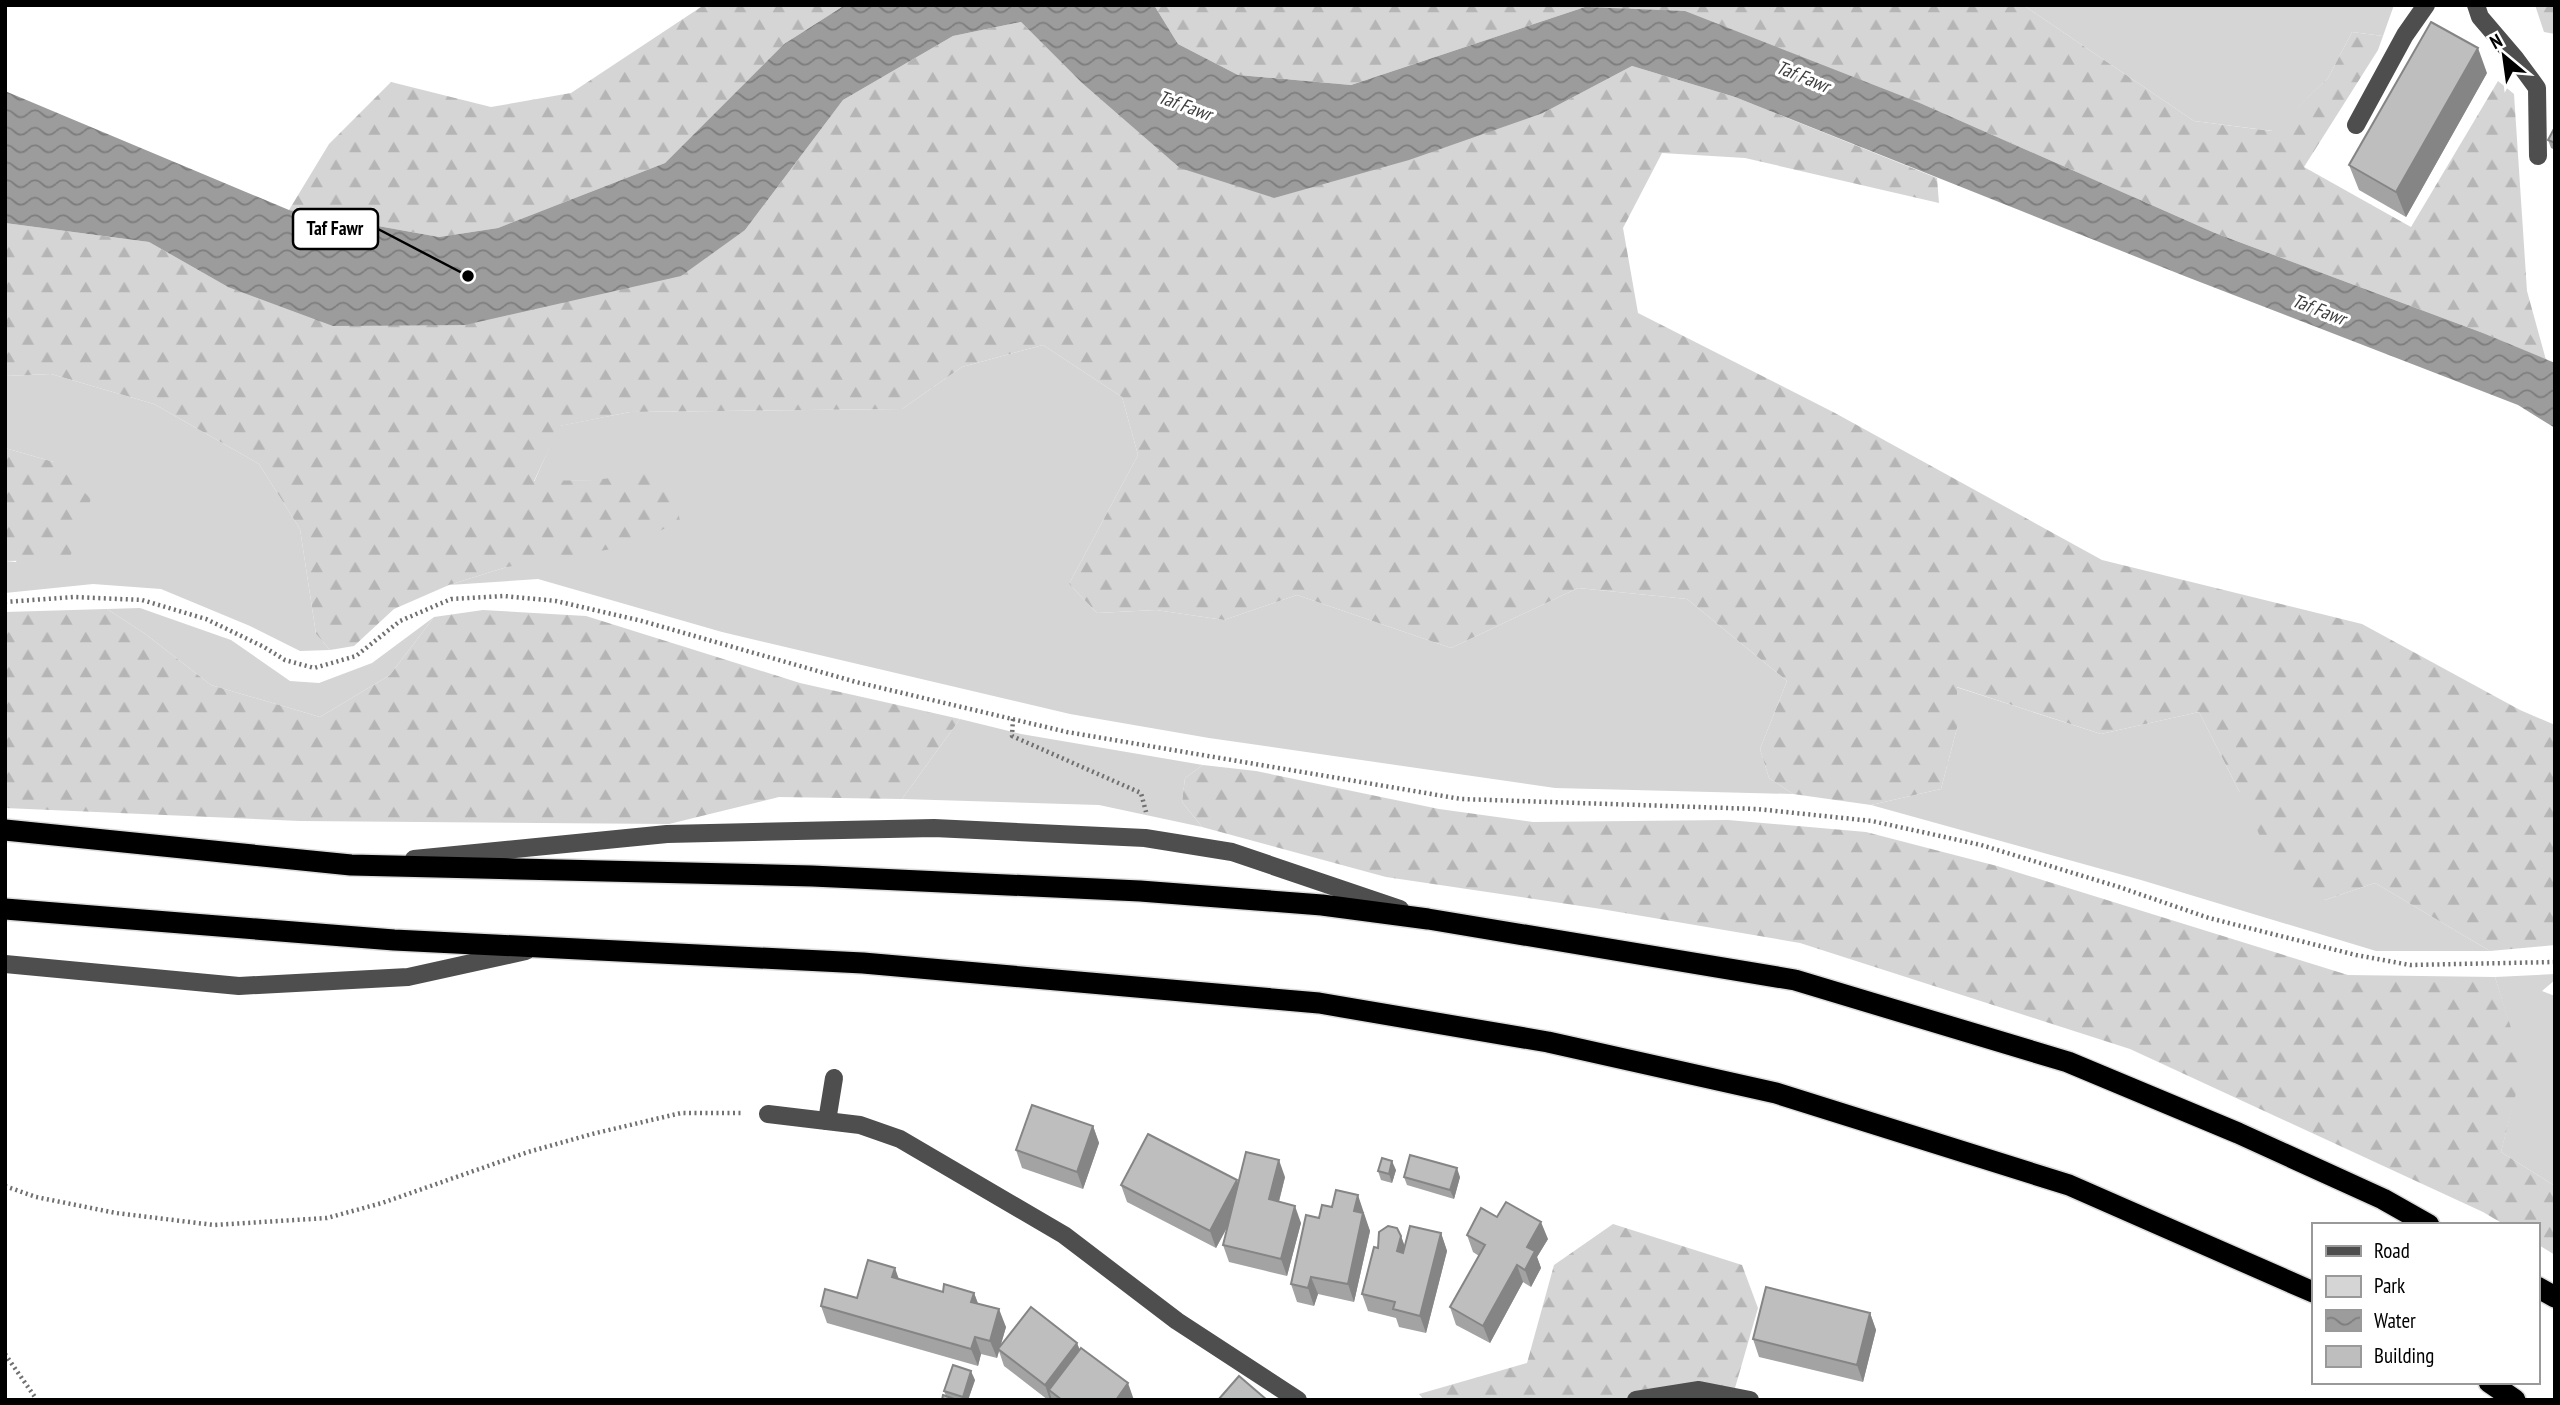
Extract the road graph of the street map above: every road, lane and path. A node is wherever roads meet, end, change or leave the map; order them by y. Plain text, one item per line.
1 (2426, 5) edge
2 (2476, 5) edge
3 (2357, 125) dead end
4 (2538, 156) dead end
5 (5, 602) edge
6 (1013, 719) junction
7 (5, 831) edge
8 (1145, 838) junction
9 (351, 865) junction
10 (5, 909) edge
11 (1428, 919) junction
12 (543, 947) junction
13 (2555, 962) edge
14 (5, 964) edge
15 (834, 1078) dead end
16 (768, 1114) joint
17 (827, 1121) junction
18 (5, 1186) edge
19 (2425, 1223) edge
20 (2539, 1288) edge
21 (2312, 1292) edge
22 (2555, 1297) edge
23 (5, 1354) edge
24 (2492, 1384) edge
25 (37, 1400) edge
26 (1298, 1400) edge
27 (1636, 1400) edge
28 (1749, 1400) edge
29 (2515, 1400) edge

1 - 3 street
2 - 4 street
5 - 6 path
6 - 8 path
6 - 13 path
7 - 9 highway
8 - 9 street
8 - 11 street
9 - 11 highway
10 - 12 highway
11 - 19 highway
12 - 14 street
12 - 21 highway
15 - 17 street
16 - 17 street
16 - 18 path
17 - 26 street
20 - 22 highway
23 - 25 path
24 - 29 highway
27 - 28 street

